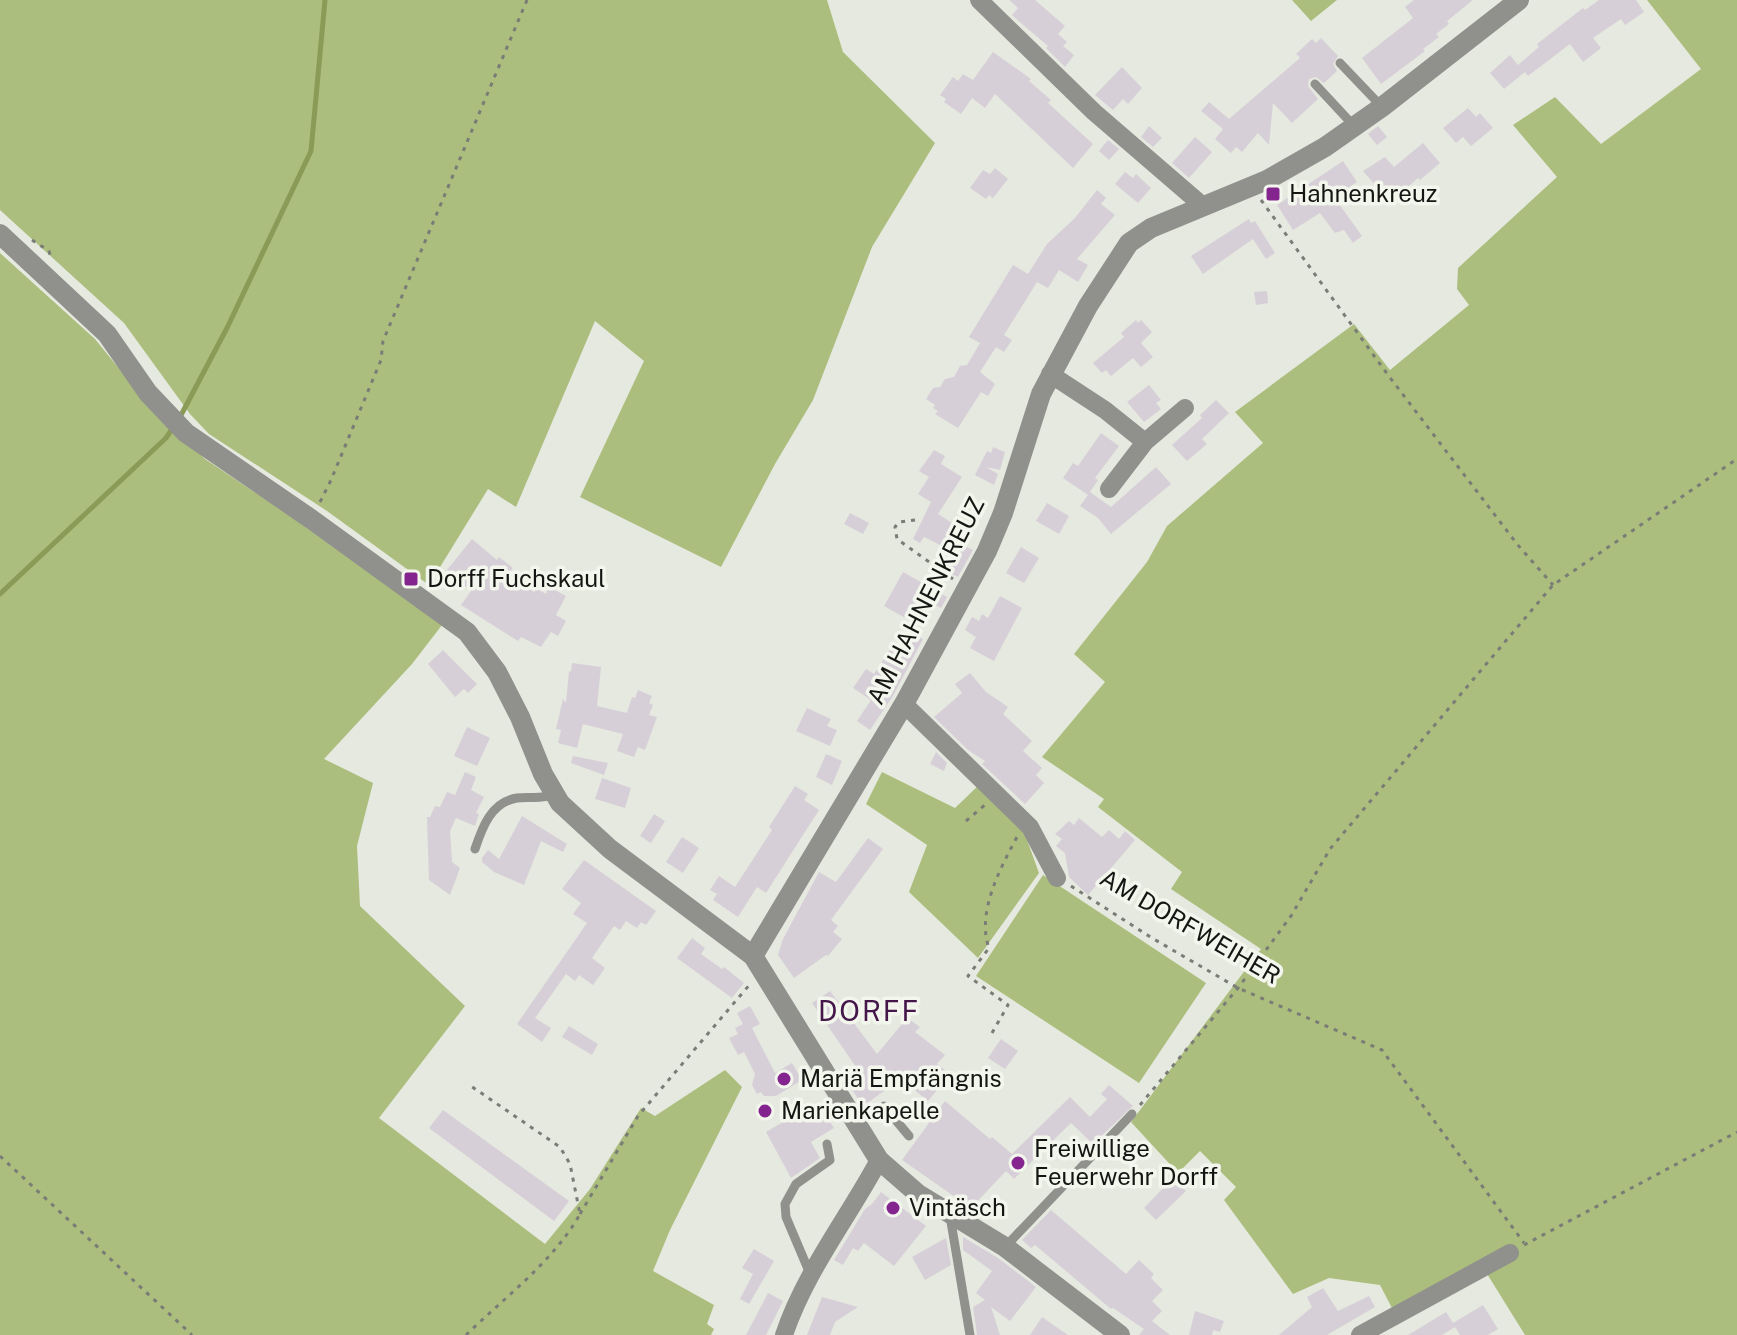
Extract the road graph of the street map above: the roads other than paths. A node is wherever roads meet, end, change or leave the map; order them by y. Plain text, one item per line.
1 (979, 0) edge
2 (1519, 0) edge
3 (1340, 63) dead end
4 (1315, 84) dead end
5 (1382, 107) junction
6 (1355, 127) junction
7 (1203, 206) junction
8 (0, 234) edge
9 (1050, 374) junction
10 (1185, 408) dead end
11 (1145, 442) junction
12 (1109, 489) dead end
13 (904, 704) junction
14 (554, 794) junction
15 (475, 849) dead end
16 (1057, 878) road end
17 (758, 964) junction
18 (884, 1106) dead end
19 (1132, 1114) road end
20 (909, 1136) dead end
21 (827, 1144) dead end
22 (879, 1160) junction
23 (949, 1213) junction
24 (1005, 1247) junction
25 (1518, 1249) road end
26 (811, 1276) junction
27 (784, 1335) edge
28 (970, 1335) edge
29 (1120, 1335) edge
30 (1360, 1335) edge

1 - 7 street
2 - 5 street, AM HAHNENKREUZ
3 - 5 lane
4 - 6 lane
5 - 6 street, AM HAHNENKREUZ
6 - 7 street, AM HAHNENKREUZ
7 - 9 street, AM HAHNENKREUZ
8 - 14 street
9 - 11 street
9 - 13 street, AM HAHNENKREUZ
10 - 11 street
11 - 12 street
13 - 16 street
13 - 17 street, AM HAHNENKREUZ
14 - 15 lane
14 - 17 street
17 - 22 street
18 - 20 lane
19 - 24 lane
21 - 26 lane
22 - 23 street
22 - 26 street
23 - 24 street
23 - 28 lane
24 - 29 street
25 - 30 street
26 - 27 street

